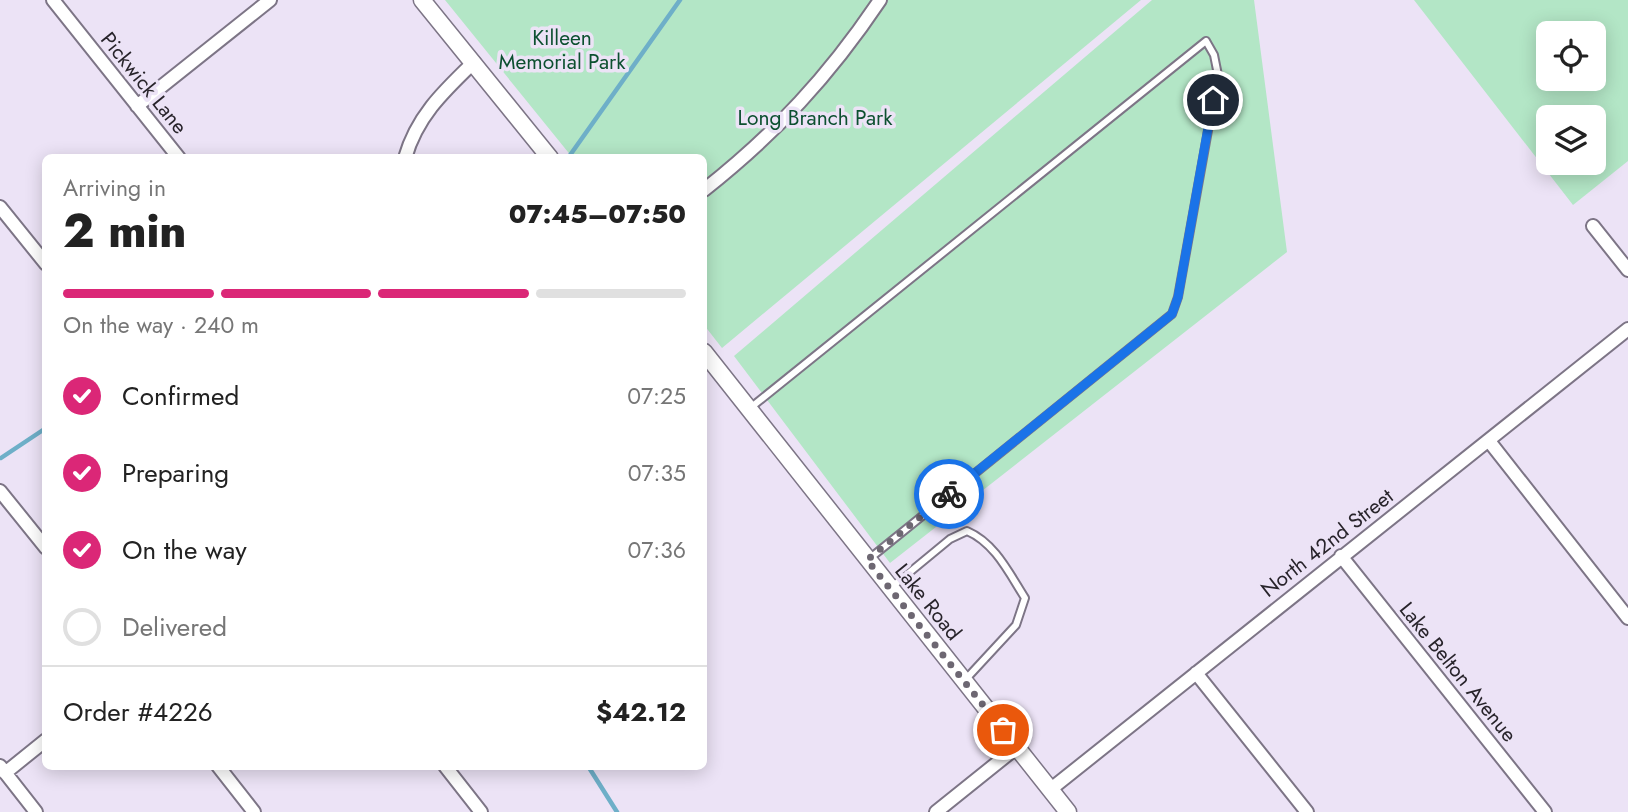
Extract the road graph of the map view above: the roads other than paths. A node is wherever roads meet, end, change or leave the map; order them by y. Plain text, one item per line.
1 (53, 0) edge
2 (270, 0) edge
3 (422, 0) edge
4 (880, 0) edge
5 (474, 62) junction
6 (137, 106) junction
7 (176, 154) edge
8 (406, 154) edge
9 (548, 154) edge
10 (707, 187) edge
11 (0, 207) edge
12 (1593, 226) dead end
13 (42, 259) edge
14 (1628, 270) edge
15 (1628, 329) edge
16 (707, 356) edge
17 (749, 409) junction
18 (1489, 441) junction
19 (0, 491) edge
20 (42, 543) edge
21 (1341, 556) junction
22 (867, 560) junction
23 (891, 588) junction
24 (1628, 618) edge
25 (1196, 673) junction
26 (964, 680) junction
27 (42, 743) edge
28 (1017, 747) junction
29 (2, 770) edge
30 (221, 770) edge
31 (449, 770) edge
32 (1051, 789) junction
33 (36, 812) edge
34 (254, 812) edge
35 (481, 812) edge
36 (936, 812) edge
37 (1068, 812) edge
38 (1307, 812) edge
39 (1545, 812) edge

1 - 6 street, Pickwick Lane
2 - 6 street
3 - 5 street
4 - 10 street
5 - 8 street
5 - 9 street
6 - 7 street, Pickwick Lane
11 - 13 street
12 - 14 street
15 - 18 street, North 42nd Street
16 - 17 street, Lake Road
17 - 22 street, Lake Road
17 - 22 lane
18 - 21 street, North 42nd Street
18 - 24 street
19 - 20 street
21 - 25 street, North 42nd Street
21 - 39 street, Lake Belton Avenue
22 - 23 street, Lake Road
23 - 26 street, Lake Road
23 - 26 lane
25 - 32 street, North 42nd Street
25 - 38 street
26 - 28 street, Lake Road
27 - 29 street
28 - 32 street, Lake Road
28 - 36 street
29 - 33 street
30 - 34 street
31 - 35 street
32 - 37 street, Lake Road

